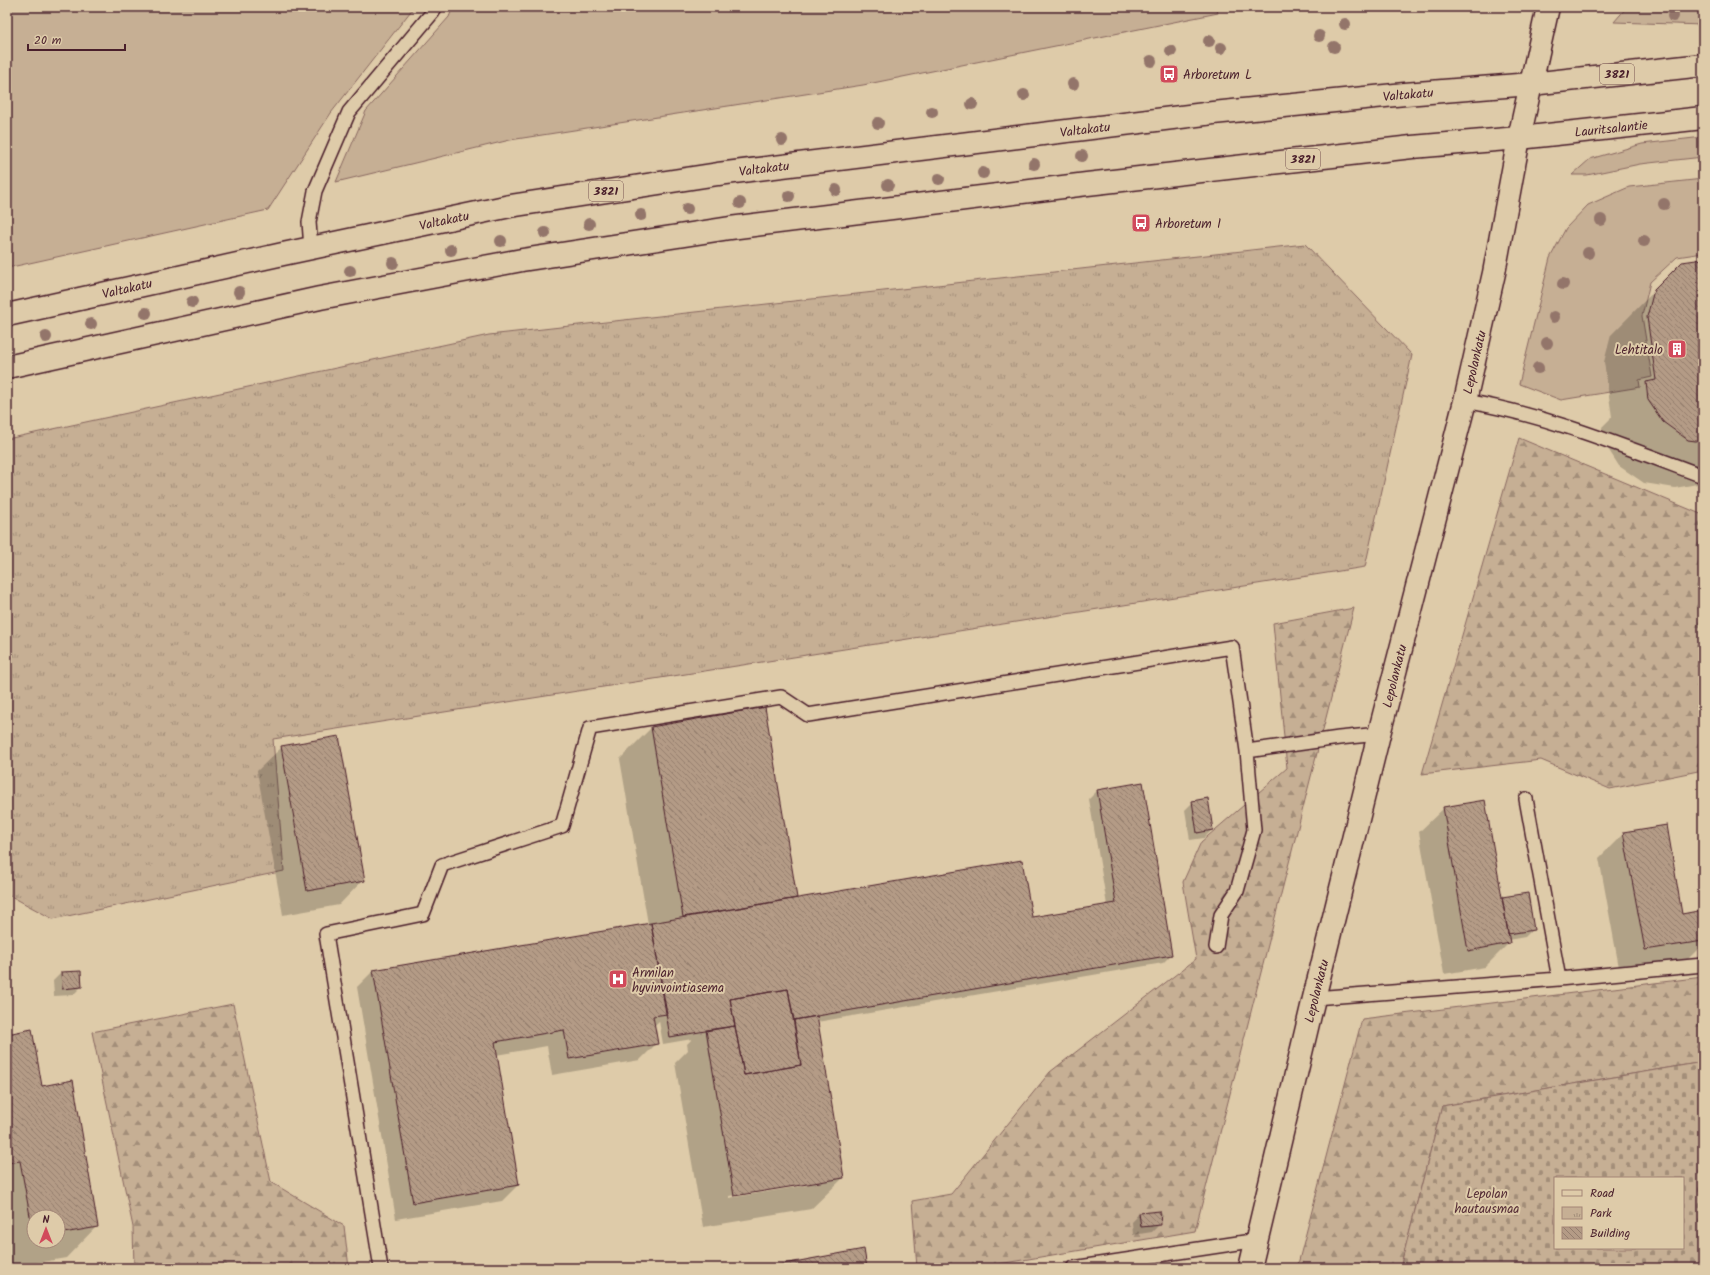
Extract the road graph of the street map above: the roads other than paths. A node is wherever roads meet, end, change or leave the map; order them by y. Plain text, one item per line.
1 (435, 7) edge
2 (1548, 7) edge
3 (1703, 65) edge
4 (1531, 84) junction
5 (1703, 118) edge
6 (1519, 138) junction
7 (311, 248) junction
8 (7, 315) edge
9 (7, 367) edge
10 (1465, 401) junction
11 (1703, 476) edge
12 (1379, 734) junction
13 (1247, 751) junction
14 (1526, 800) dead end
15 (1216, 947) dead end
16 (1703, 965) edge
17 (1559, 979) junction
18 (1314, 998) junction
19 (1258, 1240) junction
20 (381, 1268) edge
21 (1073, 1268) edge
22 (1250, 1268) edge

1 - 7 lane
2 - 4 main road, Lepolankatu
3 - 4 main road, 3821
4 - 6 main road, Lepolankatu
4 - 7 main road, Valtakatu / 3821
5 - 6 main road, Lauritsalantie / 3821
6 - 9 main road, 3821
6 - 10 main road, Lepolankatu
7 - 8 main road, Valtakatu / 3821
10 - 11 lane
10 - 12 main road, Lepolankatu
12 - 13 lane
12 - 18 main road, Lepolankatu
13 - 15 lane
13 - 20 lane
14 - 17 lane
16 - 17 lane
17 - 18 lane
18 - 19 main road, Lepolankatu
19 - 21 lane
19 - 22 main road, Lepolankatu

